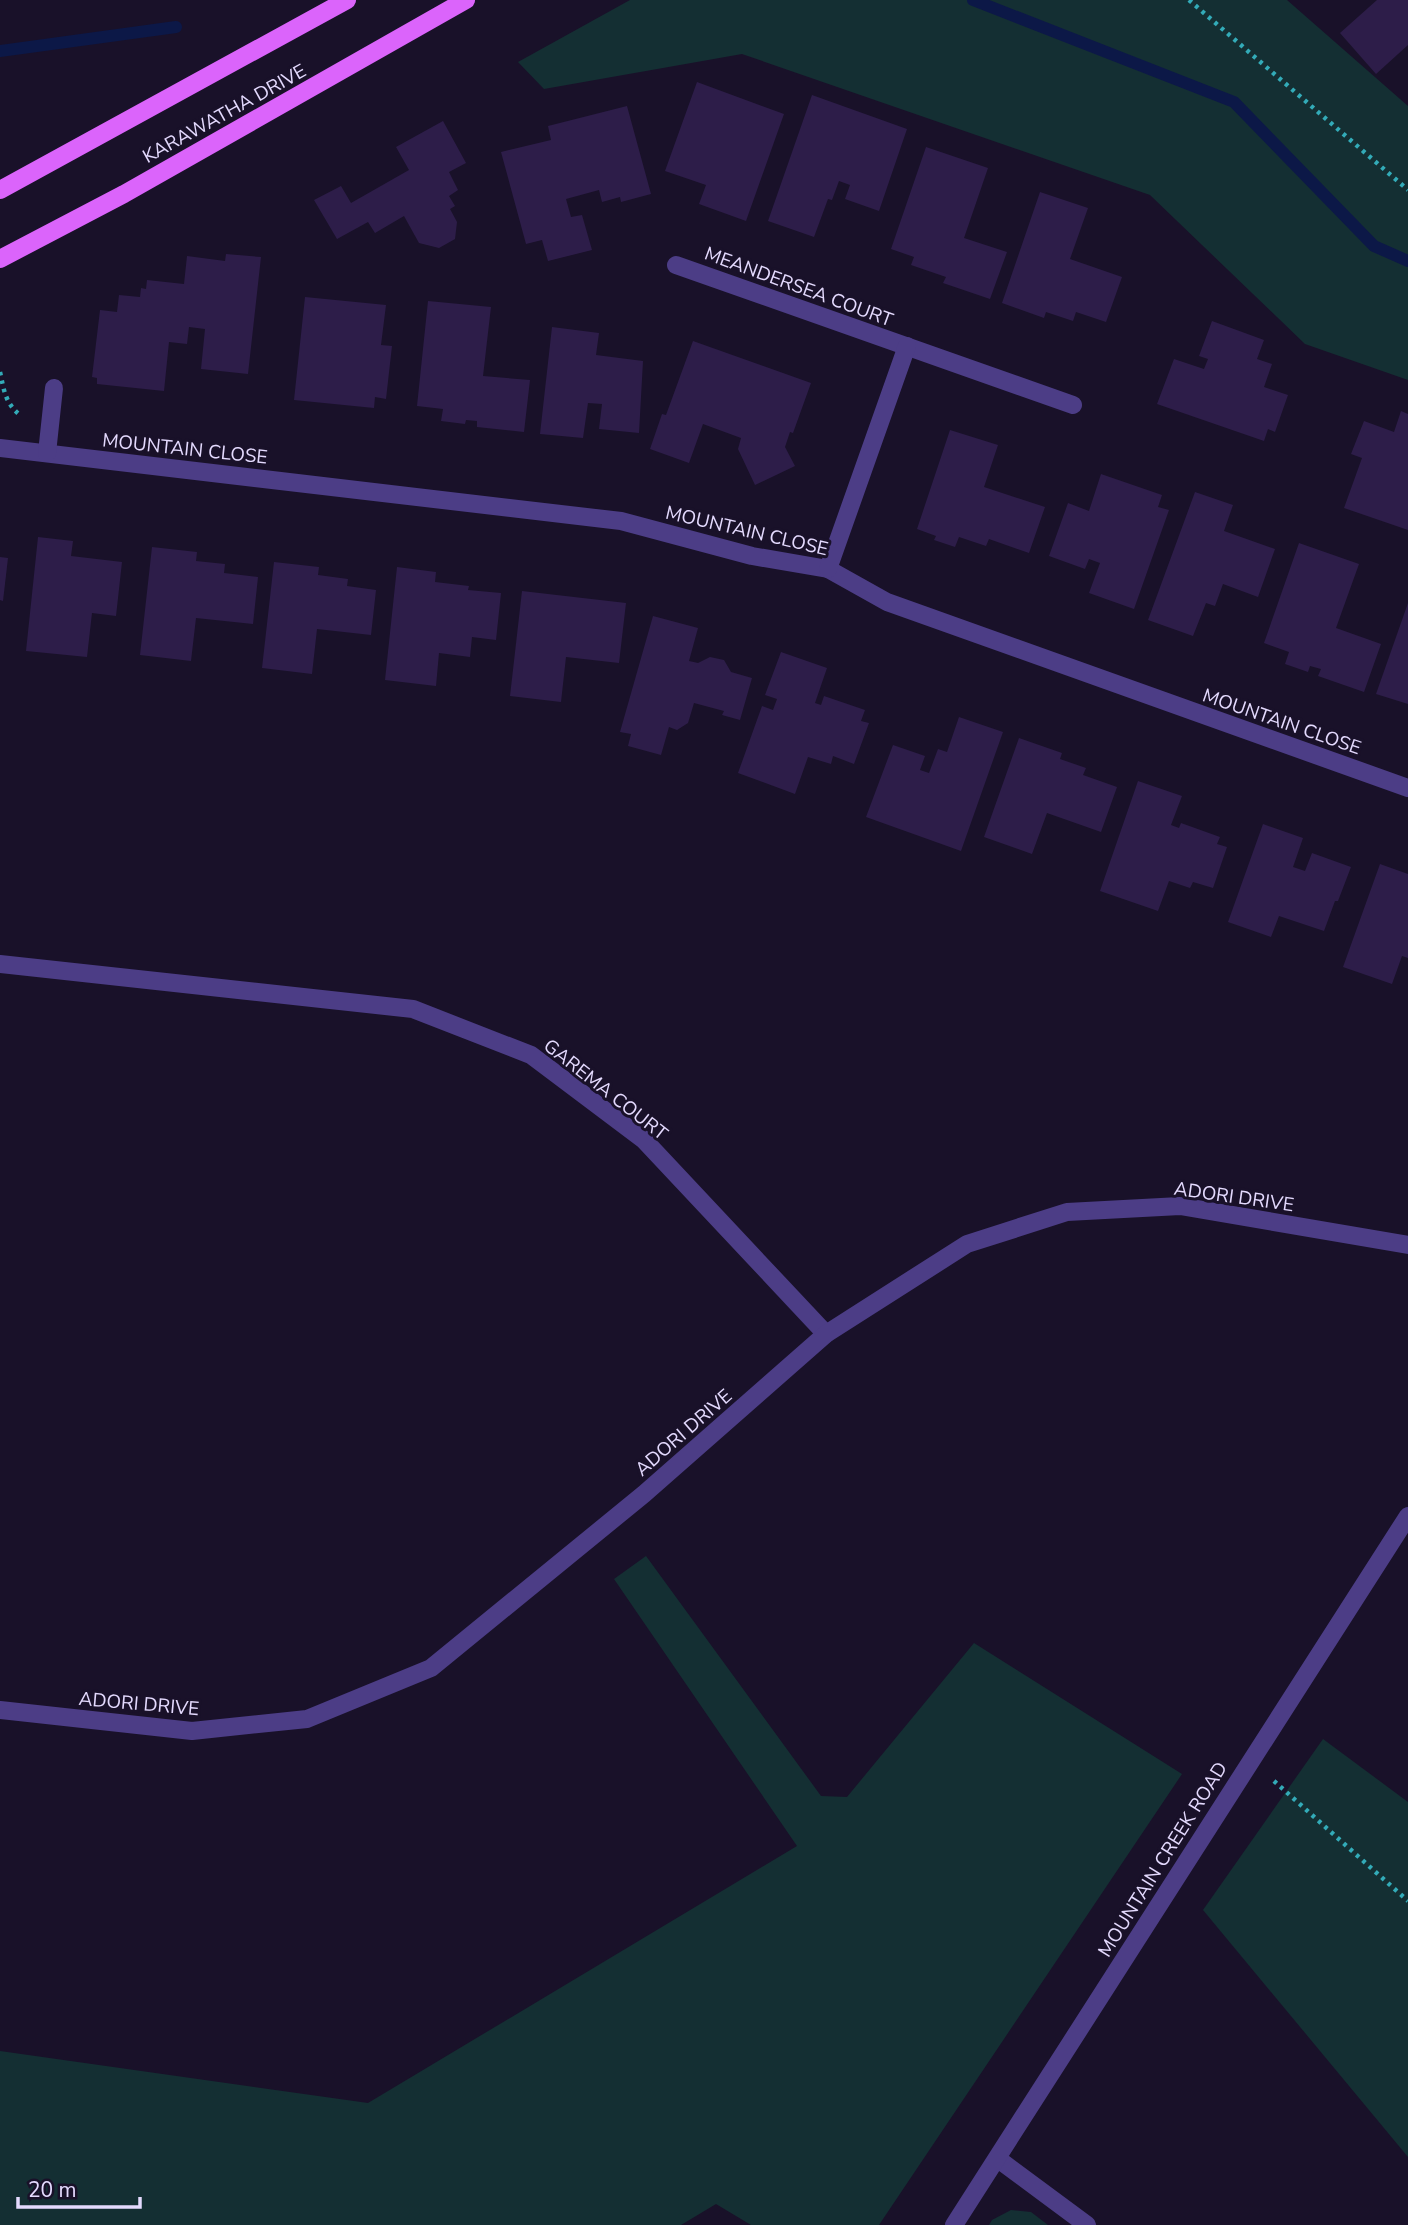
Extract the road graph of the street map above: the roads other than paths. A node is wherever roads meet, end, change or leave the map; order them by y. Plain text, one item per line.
1 (347, 0) edge
2 (463, 1) edge
3 (0, 190) edge
4 (0, 259) edge
5 (677, 264) dead end
6 (907, 346) junction
7 (54, 388) dead end
8 (1073, 405) dead end
9 (0, 448) edge
10 (47, 453) junction
11 (828, 569) junction
12 (1408, 788) edge
13 (0, 964) edge
14 (1408, 1245) edge
15 (826, 1334) junction
16 (1408, 1518) edge
17 (0, 1710) edge
18 (998, 2158) junction
19 (954, 2225) edge
20 (1087, 2225) edge

1 - 3 main road, KARAWATHA DRIVE
2 - 4 main road, KARAWATHA DRIVE
5 - 6 street, MEANDERSEA COURT
6 - 8 street, MEANDERSEA COURT
6 - 11 street, MEANDERSEA COURT
7 - 10 street
9 - 10 street, MOUNTAIN CLOSE
10 - 11 street, MOUNTAIN CLOSE
11 - 12 street, MOUNTAIN CLOSE
13 - 15 street, GAREMA COURT
14 - 15 street, ADORI DRIVE
15 - 17 street, ADORI DRIVE
16 - 18 street, MOUNTAIN CREEK ROAD
18 - 19 street, MOUNTAIN CREEK ROAD
18 - 20 street

